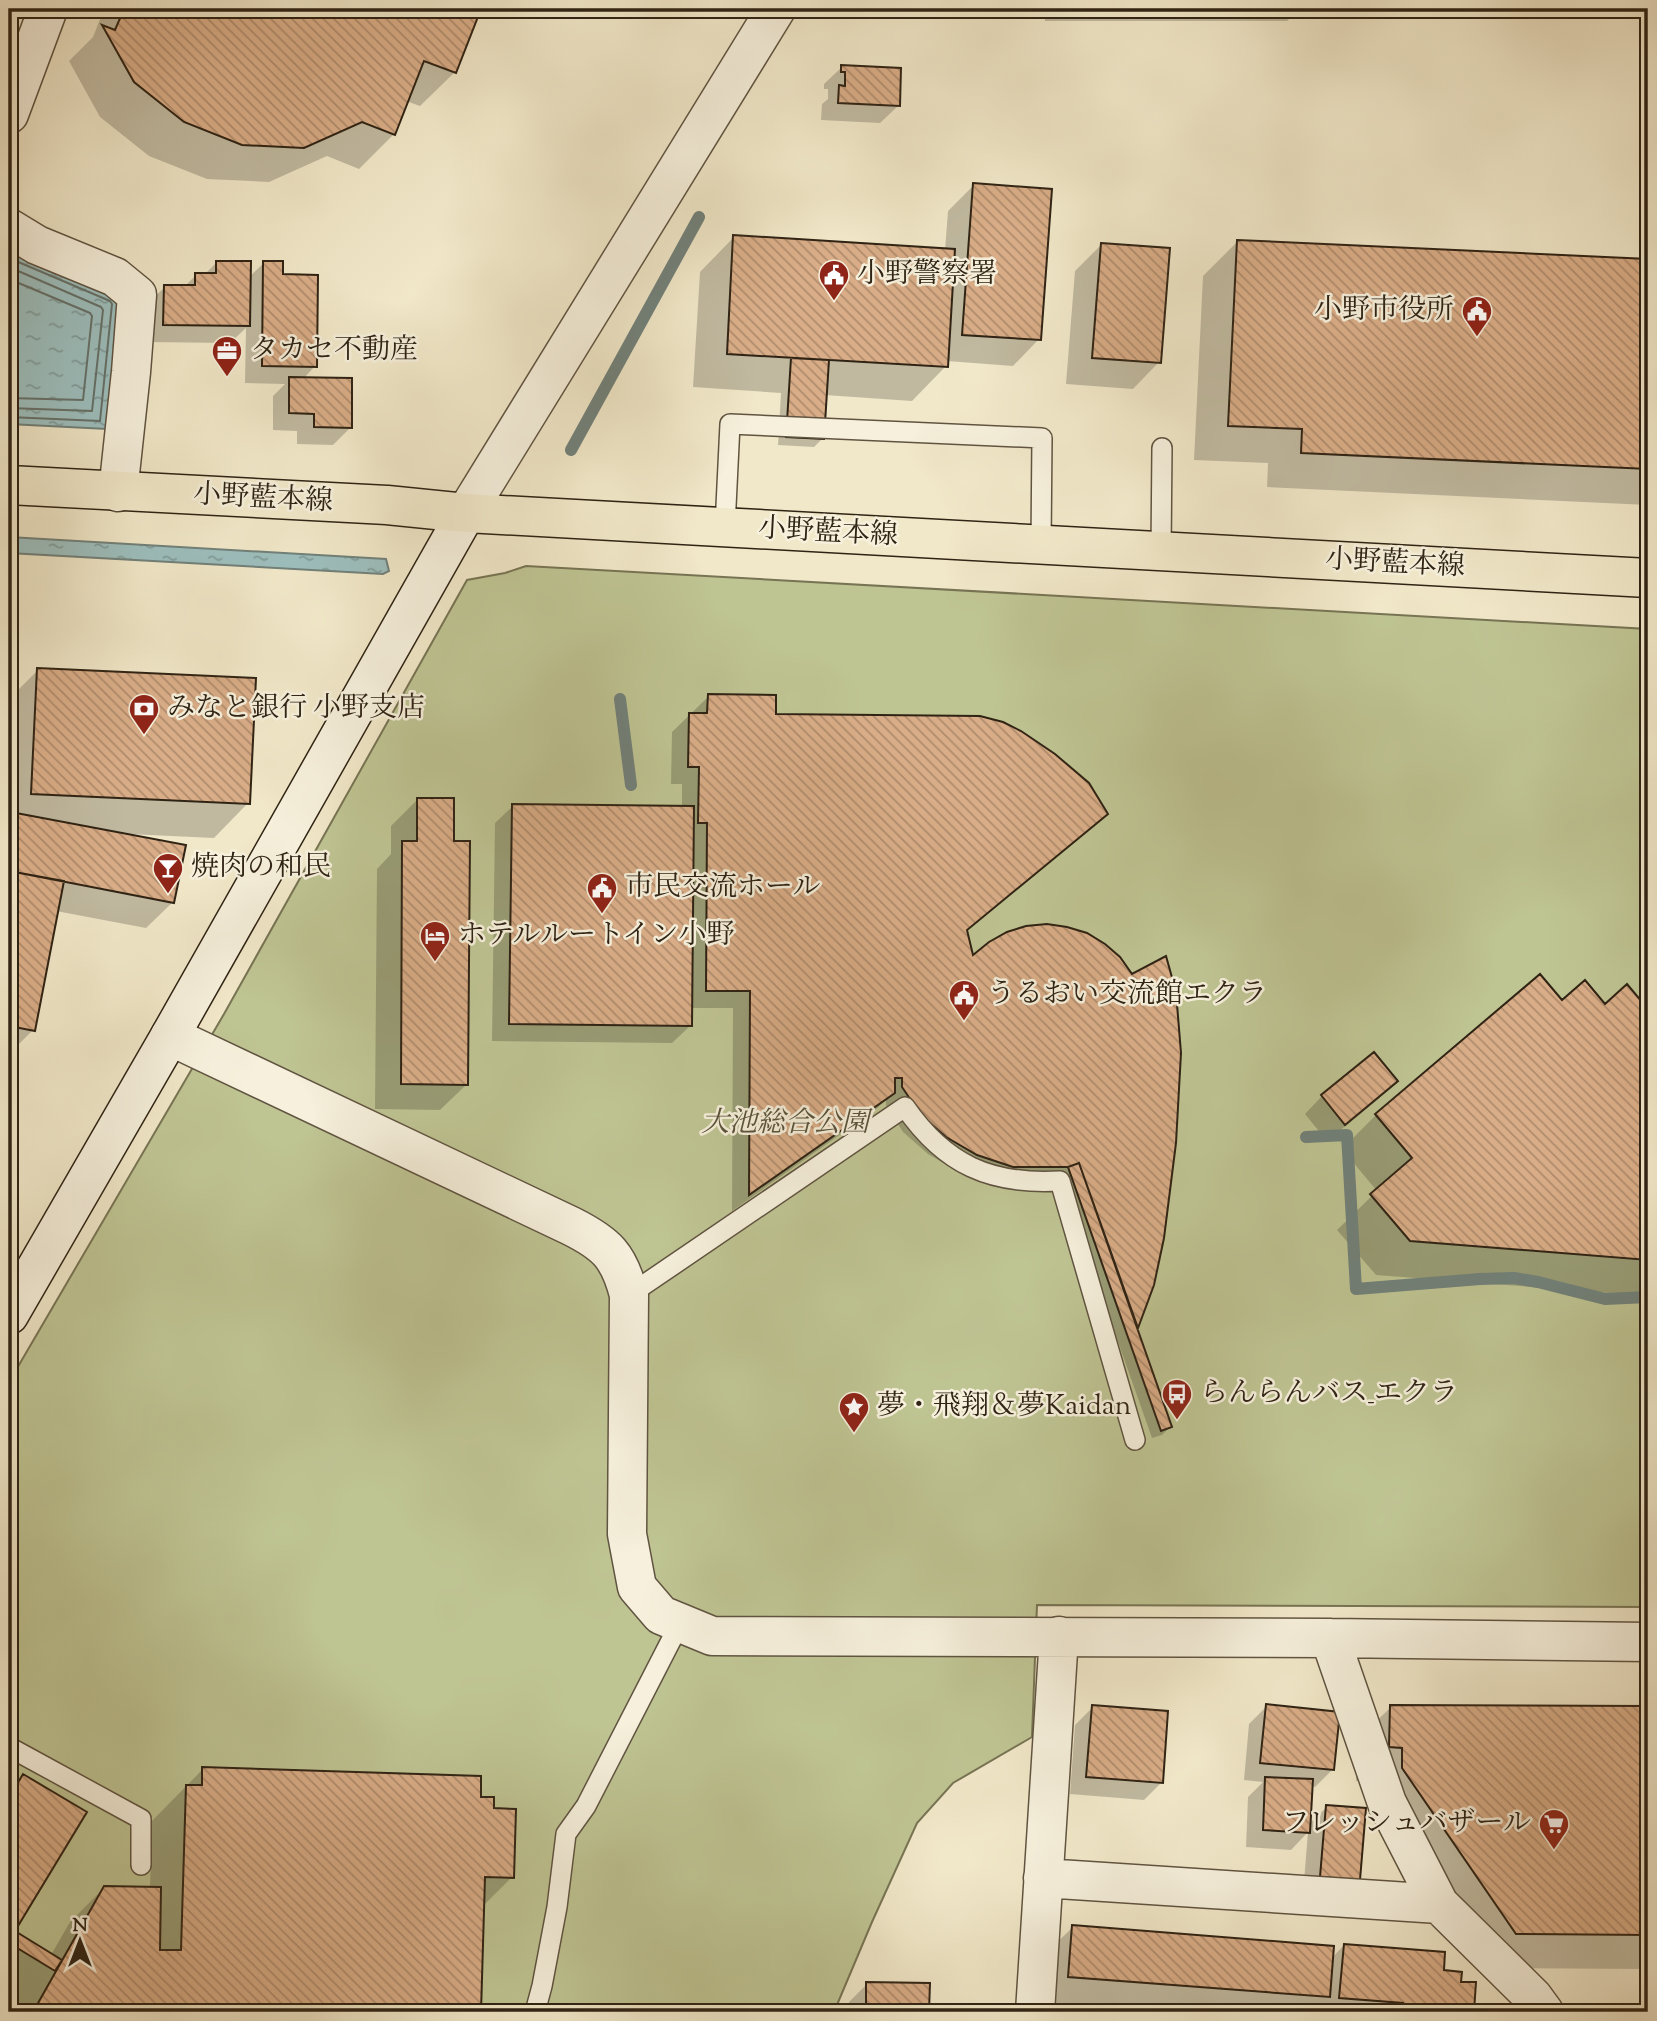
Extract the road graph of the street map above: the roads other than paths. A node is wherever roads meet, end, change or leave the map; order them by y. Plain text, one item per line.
1 (48, 9) edge
2 (776, 9) edge
3 (9, 114) edge
4 (9, 228) edge
5 (1162, 448) dead end
6 (9, 485) edge
7 (118, 492) junction
8 (466, 513) junction
9 (725, 527) junction
10 (1041, 545) junction
11 (1161, 551) junction
12 (1648, 578) edge
13 (170, 1036) junction
14 (629, 1295) junction
15 (9, 1315) edge
16 (1135, 1440) dead end
17 (681, 1623) junction
18 (1059, 1636) junction
19 (1330, 1638) junction
20 (1648, 1642) edge
21 (9, 1747) edge
22 (141, 1865) dead end
23 (1043, 1878) junction
24 (1439, 1904) junction
25 (535, 2012) edge
26 (1035, 2012) edge
27 (1544, 2012) edge

1 - 3 street
2 - 8 street
4 - 7 street
5 - 11 lane
6 - 7 main road, 小野藍本線
7 - 8 main road, 小野藍本線
8 - 9 main road, 小野藍本線
8 - 13 street
9 - 10 main road, 小野藍本線
9 - 10 lane
10 - 11 main road, 小野藍本線
11 - 12 main road, 小野藍本線
13 - 14 street
13 - 15 street
14 - 16 lane
14 - 17 street
17 - 18 street
17 - 25 lane
18 - 19 street
18 - 23 street
19 - 20 street
19 - 24 street
21 - 22 lane
23 - 24 street
23 - 26 street
24 - 27 street

